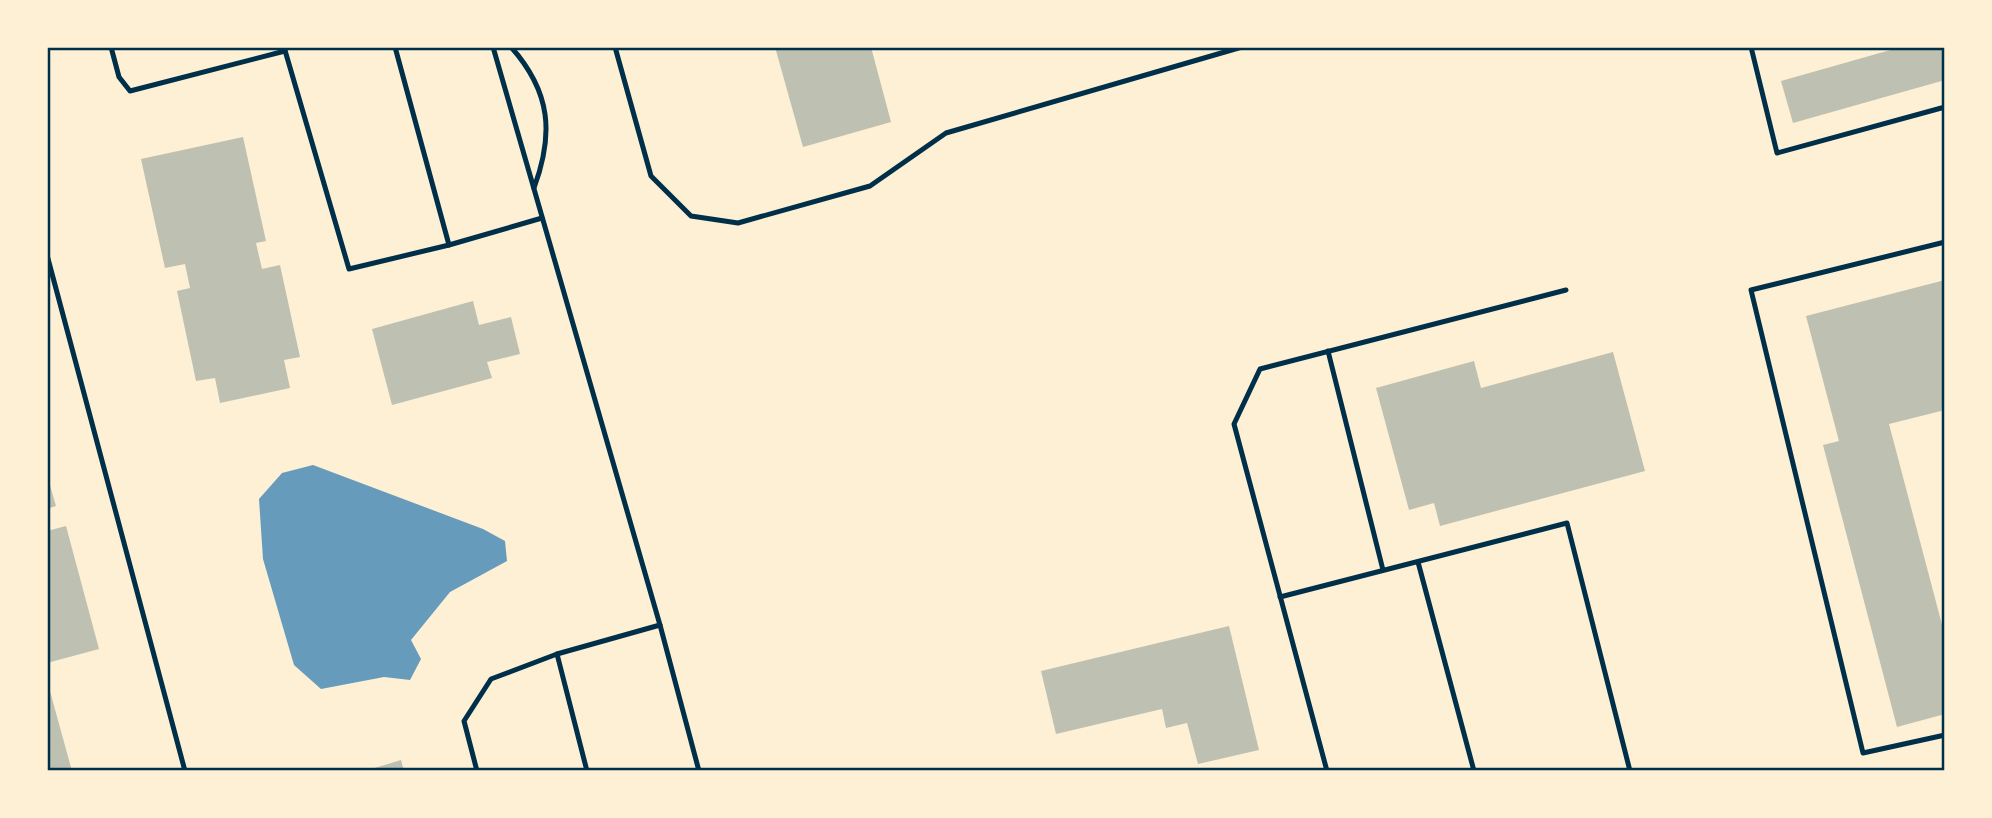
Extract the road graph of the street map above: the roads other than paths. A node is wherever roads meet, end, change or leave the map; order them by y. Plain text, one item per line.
1 (111, 47) edge
2 (396, 47) edge
3 (493, 47) edge
4 (511, 47) edge
5 (615, 47) edge
6 (1242, 47) edge
7 (1751, 47) edge
8 (284, 49) edge
9 (1945, 107) edge
10 (534, 188) junction
11 (542, 218) junction
12 (1945, 242) edge
13 (450, 245) junction
14 (47, 255) edge
15 (1566, 289) dead end
16 (1328, 351) junction
17 (1418, 562) junction
18 (1383, 570) junction
19 (1280, 597) junction
20 (660, 625) junction
21 (557, 654) junction
22 (1945, 735) edge
23 (185, 771) edge
24 (477, 771) edge
25 (587, 771) edge
26 (699, 771) edge
27 (1327, 771) edge
28 (1474, 771) edge
29 (1630, 771) edge

1 - 8 lane
2 - 13 lane
3 - 10 lane
4 - 10 lane
5 - 6 lane
7 - 9 lane
8 - 13 lane
10 - 11 lane
11 - 13 lane
11 - 20 lane
12 - 22 lane
14 - 23 lane
15 - 16 lane
16 - 18 lane
16 - 19 lane
17 - 18 lane
17 - 28 lane
17 - 29 lane
18 - 19 lane
19 - 27 lane
20 - 21 lane
20 - 26 lane
21 - 24 lane
21 - 25 lane

